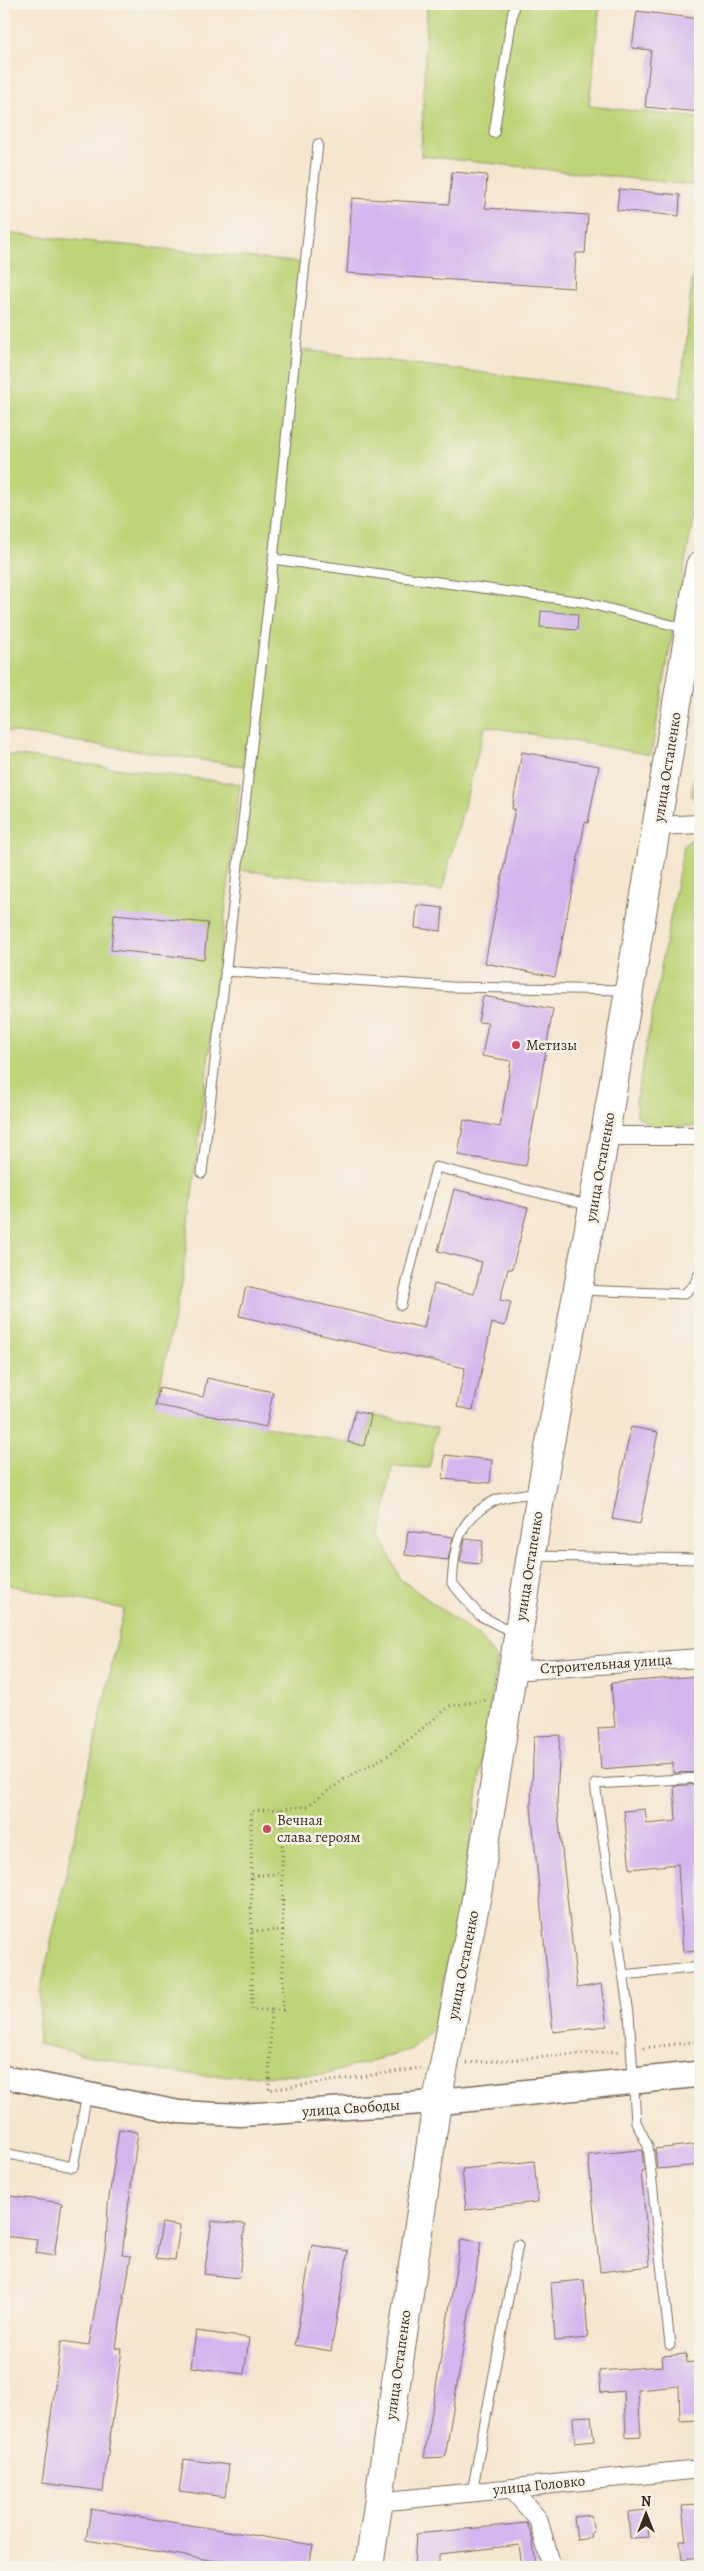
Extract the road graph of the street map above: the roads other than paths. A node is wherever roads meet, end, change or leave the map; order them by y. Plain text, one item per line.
1 (514, 4) edge
2 (494, 132) dead end
3 (318, 144) dead end
4 (274, 555) junction
5 (700, 566) edge
6 (690, 630) junction
7 (700, 824) edge
8 (657, 826) junction
9 (225, 971) junction
10 (630, 990) junction
11 (605, 1136) junction
12 (700, 1136) edge
13 (202, 1173) dead end
14 (593, 1206) junction
15 (700, 1272) edge
16 (578, 1290) junction
17 (401, 1305) dead end
18 (541, 1492) junction
19 (531, 1556) junction
20 (700, 1559) edge
21 (518, 1636) junction
22 (700, 1658) edge
23 (510, 1684) junction
24 (700, 1778) edge
25 (700, 1967) edge
26 (623, 1975) junction
27 (700, 2074) edge
28 (4, 2077) edge
29 (632, 2081) junction
30 (88, 2094) junction
31 (437, 2102) junction
32 (4, 2154) edge
33 (518, 2245) dead end
34 (670, 2345) dead end
35 (700, 2469) edge
36 (511, 2488) junction
37 (472, 2492) junction
38 (378, 2502) junction
39 (370, 2567) edge
40 (552, 2567) edge

1 - 2 lane
3 - 4 lane
4 - 6 lane
4 - 9 lane
5 - 6 main road, улица Остапенко
6 - 8 main road, улица Остапенко
7 - 8 street
8 - 10 main road, улица Остапенко
9 - 10 lane
9 - 13 lane
10 - 11 main road, улица Остапенко
11 - 12 street
11 - 14 main road, улица Остапенко
14 - 16 main road, улица Остапенко
14 - 17 lane
15 - 16 lane
16 - 18 main road, улица Остапенко
18 - 19 main road, улица Остапенко
18 - 21 lane
19 - 20 lane
19 - 21 main road, улица Остапенко
21 - 23 main road, улица Остапенко
22 - 23 street, Строительная улица
23 - 31 main road, улица Остапенко
24 - 26 lane
25 - 26 lane
26 - 29 lane
27 - 29 main road, улица Свободы
28 - 30 street, улица Свободы
29 - 31 main road, улица Свободы
29 - 34 lane
30 - 31 street, улица Свободы
30 - 32 lane
31 - 38 main road, улица Остапенко
33 - 37 lane
35 - 36 street, улица Головко
36 - 37 street, улица Головко
36 - 40 street
37 - 38 street, улица Головко
38 - 39 main road, улица Остапенко

